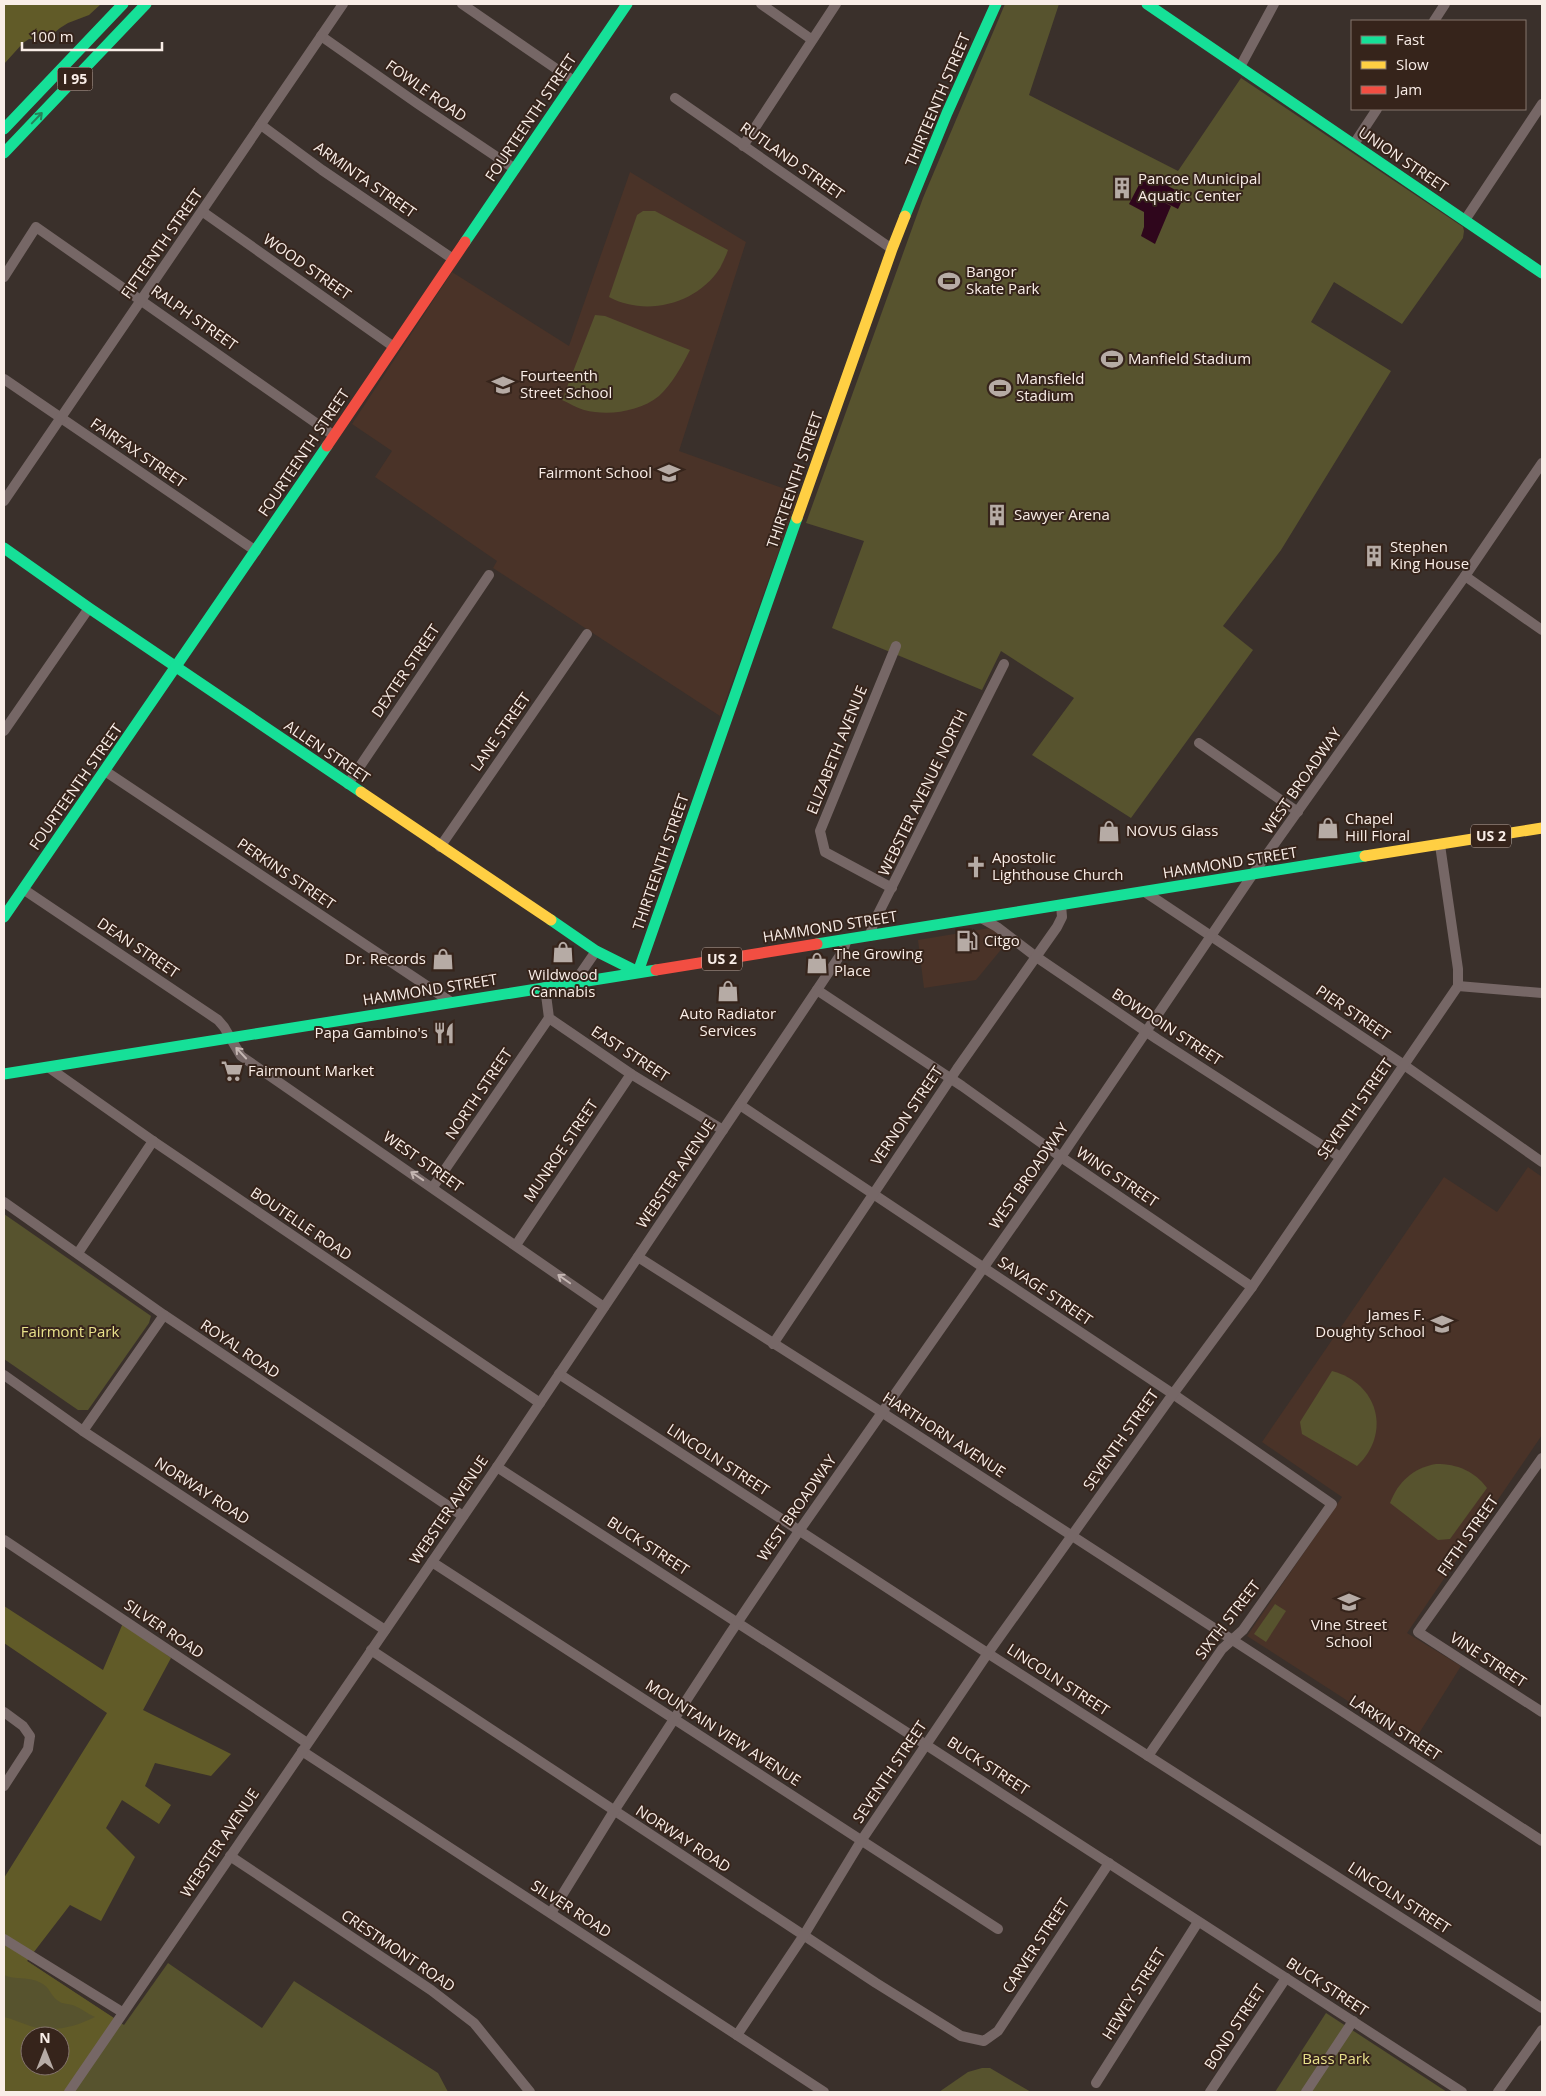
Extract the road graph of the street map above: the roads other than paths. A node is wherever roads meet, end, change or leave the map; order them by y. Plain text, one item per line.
1 (123, 4) edge
2 (146, 4) edge
3 (343, 4) edge
4 (462, 4) edge
5 (627, 4) edge
6 (761, 4) edge
7 (836, 4) edge
8 (996, 4) edge
9 (1148, 4) edge
10 (1274, 4) edge
11 (1445, 4) edge
12 (1435, 20) edge
13 (321, 36) junction
14 (811, 39) junction
15 (1240, 67) junction
16 (574, 81) junction
17 (675, 98) dead end
18 (1542, 104) edge
19 (1376, 110) edge
20 (261, 125) junction
21 (4, 129) edge
22 (1354, 144) junction
23 (743, 146) junction
24 (4, 153) edge
25 (515, 169) junction
26 (203, 212) junction
27 (1465, 220) junction
28 (892, 249) junction
29 (453, 259) junction
30 (1542, 273) edge
31 (4, 277) edge
32 (142, 299) junction
33 (394, 347) junction
34 (4, 379) edge
35 (60, 418) junction
36 (333, 435) junction
37 (1542, 463) edge
38 (4, 502) edge
39 (4, 548) edge
40 (256, 552) junction
41 (489, 574) dead end
42 (1466, 576) junction
43 (89, 608) junction
44 (1542, 630) edge
45 (587, 634) dead end
46 (896, 646) dead end
47 (1004, 664) dead end
48 (177, 667) junction
49 (4, 731) edge
50 (1198, 743) dead end
51 (106, 772) junction
52 (348, 784) junction
53 (1298, 812) junction
54 (1542, 828) edge
55 (1440, 845) junction
56 (440, 846) junction
57 (1254, 874) junction
58 (892, 888) junction
59 (23, 889) junction
60 (1145, 892) junction
61 (1061, 905) junction
62 (4, 917) edge
63 (980, 918) junction
64 (870, 936) junction
65 (1212, 937) junction
66 (847, 939) junction
67 (596, 951) junction
68 (1035, 956) junction
69 (638, 972) junction
70 (574, 983) junction
71 (1458, 986) junction
72 (545, 987) junction
73 (817, 990) junction
74 (1542, 993) edge
75 (451, 1002) junction
76 (549, 1018) junction
77 (1147, 1032) junction
78 (230, 1038) junction
79 (1404, 1065) junction
80 (48, 1067) junction
81 (4, 1074) edge
82 (631, 1074) junction
83 (950, 1079) junction
84 (740, 1105) junction
85 (723, 1130) junction
86 (153, 1141) junction
87 (1061, 1157) junction
88 (1340, 1157) junction
89 (1542, 1162) edge
90 (433, 1188) junction
91 (874, 1193) junction
92 (4, 1202) edge
93 (516, 1245) junction
94 (78, 1253) junction
95 (638, 1256) junction
96 (983, 1268) junction
97 (1252, 1287) junction
98 (604, 1307) junction
99 (164, 1315) junction
100 (773, 1344) junction
101 (559, 1374) junction
102 (4, 1375) edge
103 (1173, 1394) junction
104 (540, 1403) junction
105 (882, 1413) junction
106 (83, 1431) junction
107 (1541, 1464) edge
108 (497, 1466) junction
109 (1332, 1504) joint
110 (463, 1516) junction
111 (799, 1531) junction
112 (1072, 1536) junction
113 (4, 1540) edge
114 (432, 1562) junction
115 (737, 1622) junction
116 (385, 1630) junction
117 (1418, 1632) joint
118 (1232, 1640) junction
119 (371, 1650) junction
120 (988, 1653) junction
121 (4, 1712) edge
122 (1542, 1712) edge
123 (674, 1719) junction
124 (926, 1744) junction
125 (304, 1747) junction
126 (1148, 1756) junction
127 (4, 1786) edge
128 (614, 1811) junction
129 (861, 1841) junction
130 (1542, 1841) edge
131 (230, 1856) junction
132 (1109, 1863) junction
133 (550, 1913) junction
134 (1198, 1922) junction
135 (998, 1929) dead end
136 (804, 1935) junction
137 (4, 1939) edge
138 (1286, 1978) junction
139 (1542, 2008) edge
140 (122, 2012) junction
141 (1353, 2021) junction
142 (1542, 2030) edge
143 (738, 2035) junction
144 (984, 2041) joint
145 (1096, 2083) dead end
146 (69, 2092) edge
147 (530, 2092) edge
148 (824, 2092) edge
149 (1210, 2092) edge
150 (1306, 2092) edge
151 (1462, 2092) edge
152 (1498, 2092) edge

1 - 21 main road, I 95
24 -> 2 main road, I 95
3 - 13 street, FIFTEENTH STREET
4 - 16 street
5 - 16 main road, FOURTEENTH STREET
6 - 14 street
7 - 14 street
8 - 28 main road, THIRTEENTH STREET
9 - 15 main road, UNION STREET
10 - 15 street
11 - 12 street
13 - 20 street, FIFTEENTH STREET
13 - 25 street, FOWLE ROAD
14 - 23 street
15 - 22 main road, UNION STREET
16 - 25 main road, FOURTEENTH STREET
17 - 23 street, RUTLAND STREET
18 - 27 street
19 - 22 street
20 - 26 street, FIFTEENTH STREET
20 - 29 street, ARMINTA STREET
22 - 27 main road, UNION STREET
23 - 28 street, RUTLAND STREET
25 - 29 main road, FOURTEENTH STREET
26 - 32 street, FIFTEENTH STREET
26 - 33 street, WOOD STREET
27 - 30 main road, UNION STREET
28 - 69 main road, THIRTEENTH STREET
29 - 33 main road, FOURTEENTH STREET
31 - 32 street, RALPH STREET
32 - 35 street, FIFTEENTH STREET
32 - 36 street, RALPH STREET
33 - 36 main road, FOURTEENTH STREET
34 - 35 street, FAIRFAX STREET
35 - 38 street, FIFTEENTH STREET
35 - 40 street, FAIRFAX STREET
36 - 40 main road, FOURTEENTH STREET
37 - 42 street, WEST BROADWAY
39 - 43 main road, ALLEN STREET
40 - 48 main road, FOURTEENTH STREET
41 - 52 street, DEXTER STREET
42 - 44 street
42 - 53 street, WEST BROADWAY
43 - 48 main road, ALLEN STREET
43 - 49 street
45 - 56 street, LANE STREET
46 - 58 street, ELIZABETH AVENUE
47 - 58 street, WEBSTER AVENUE NORTH
48 - 51 main road, FOURTEENTH STREET
48 - 52 main road, ALLEN STREET
50 - 53 street
51 - 59 main road, FOURTEENTH STREET
51 - 75 street, PERKINS STREET
52 - 56 main road, ALLEN STREET
53 - 57 street, WEST BROADWAY
54 - 55 main road, HAMMOND STREET / US 2
55 - 57 main road, HAMMOND STREET / US 2
55 - 71 street
56 - 67 main road, ALLEN STREET
57 - 60 main road, HAMMOND STREET / US 2
57 - 65 street, WEST BROADWAY
58 - 64 street, WEBSTER AVENUE NORTH
59 - 62 main road, FOURTEENTH STREET
59 - 78 street, DEAN STREET
60 - 61 main road, HAMMOND STREET / US 2
60 - 65 street, PIER STREET
61 - 63 main road, HAMMOND STREET / US 2
61 - 68 street, VERNON STREET
63 - 64 main road, HAMMOND STREET / US 2
63 - 68 street, BOWDOIN STREET
64 - 66 main road, HAMMOND STREET / US 2
65 - 77 street, WEST BROADWAY
65 - 79 street, PIER STREET
66 - 69 main road, HAMMOND STREET / US 2
66 - 73 street, WEBSTER AVENUE
67 - 69 main road, ALLEN STREET
67 - 70 street
68 - 77 street, BOWDOIN STREET
68 - 83 street, VERNON STREET
69 - 70 main road, HAMMOND STREET / US 2
70 - 72 main road, HAMMOND STREET / US 2
71 - 74 street
71 - 79 street, SEVENTH STREET
72 - 75 main road, HAMMOND STREET / US 2
72 - 76 street
73 - 83 street, WING STREET
73 - 84 street, WEBSTER AVENUE
75 - 78 main road, HAMMOND STREET / US 2
76 - 82 street, EAST STREET
76 - 90 street, NORTH STREET
77 - 87 street, WEST BROADWAY
77 - 88 street, BOWDOIN STREET
78 - 80 main road, HAMMOND STREET / US 2
90 -> 78 street, WEST STREET
79 - 88 street, SEVENTH STREET
79 - 89 street, PIER STREET
80 - 81 main road, HAMMOND STREET / US 2
80 - 86 street, BOUTELLE ROAD
82 - 85 street, EAST STREET
82 - 93 street, MUNROE STREET
83 - 87 street, WING STREET
83 - 91 street, VERNON STREET
84 - 85 street, WEBSTER AVENUE
84 - 91 street, SAVAGE STREET
85 - 95 street, WEBSTER AVENUE
86 - 94 street
86 - 104 street, BOUTELLE ROAD
87 - 96 street, WEST BROADWAY
87 - 97 street, WING STREET
88 - 97 street, SEVENTH STREET
90 - 93 street, WEST STREET
91 - 96 street, SAVAGE STREET
91 - 100 street, VERNON STREET
92 - 94 street, ROYAL ROAD
98 -> 93 street, WEST STREET
94 - 99 street, ROYAL ROAD
95 - 98 street, WEBSTER AVENUE
95 - 100 street, HARTHORN AVENUE
96 - 103 street, SAVAGE STREET
96 - 105 street, WEST BROADWAY
97 - 103 street, SEVENTH STREET
98 - 101 street, WEBSTER AVENUE
99 - 106 street
99 - 110 street, ROYAL ROAD
100 - 105 street, HARTHORN AVENUE
101 - 104 street, WEBSTER AVENUE
101 - 111 street, LINCOLN STREET
102 - 106 street, NORWAY ROAD
103 - 109 street, SAVAGE STREET
103 - 112 street, SEVENTH STREET
104 - 108 street, WEBSTER AVENUE
105 - 111 street, WEST BROADWAY
105 - 112 street, HARTHORN AVENUE
106 - 116 street, NORWAY ROAD
107 - 117 street, FIFTH STREET
108 - 110 street, WEBSTER AVENUE
108 - 115 street, BUCK STREET
109 - 118 street, SIXTH STREET
110 - 114 street, WEBSTER AVENUE
111 - 115 street, WEST BROADWAY
111 - 120 street, LINCOLN STREET
112 - 118 street, HARTHORN AVENUE
112 - 120 street, SEVENTH STREET
113 - 125 street, SILVER ROAD
114 - 116 street, WEBSTER AVENUE
114 - 123 street, MOUNTAIN VIEW AVENUE
115 - 123 street, WEST BROADWAY
115 - 124 street, BUCK STREET
116 - 119 street, WEBSTER AVENUE
117 - 122 street, VINE STREET
118 - 126 street, SIXTH STREET
118 - 130 street, LARKIN STREET
119 - 125 street, WEBSTER AVENUE
119 - 128 street, NORWAY ROAD
120 - 124 street, SEVENTH STREET
120 - 126 street, LINCOLN STREET
121 - 127 street
123 - 128 street, WEST BROADWAY
123 - 129 street, MOUNTAIN VIEW AVENUE
124 - 129 street, SEVENTH STREET
124 - 132 street, BUCK STREET
125 - 131 street, WEBSTER AVENUE
125 - 133 street, SILVER ROAD
126 - 139 street, LINCOLN STREET
128 - 133 street, WEST BROADWAY
128 - 136 street, NORWAY ROAD
129 - 135 street, MOUNTAIN VIEW AVENUE
129 - 136 street, SEVENTH STREET
131 - 140 street, WEBSTER AVENUE
131 - 147 street, CRESTMONT ROAD
132 - 134 street, BUCK STREET
132 - 144 street, CARVER STREET
133 - 143 street, SILVER ROAD
134 - 138 street, BUCK STREET
134 - 145 street, HEWEY STREET
136 - 143 street, SEVENTH STREET
136 - 144 street, NORWAY ROAD
137 - 140 street
138 - 141 street, BUCK STREET
138 - 149 street, BOND STREET
140 - 146 street, WEBSTER AVENUE
141 - 150 street
141 - 151 street, BUCK STREET
142 - 152 street
143 - 148 street, SILVER ROAD

